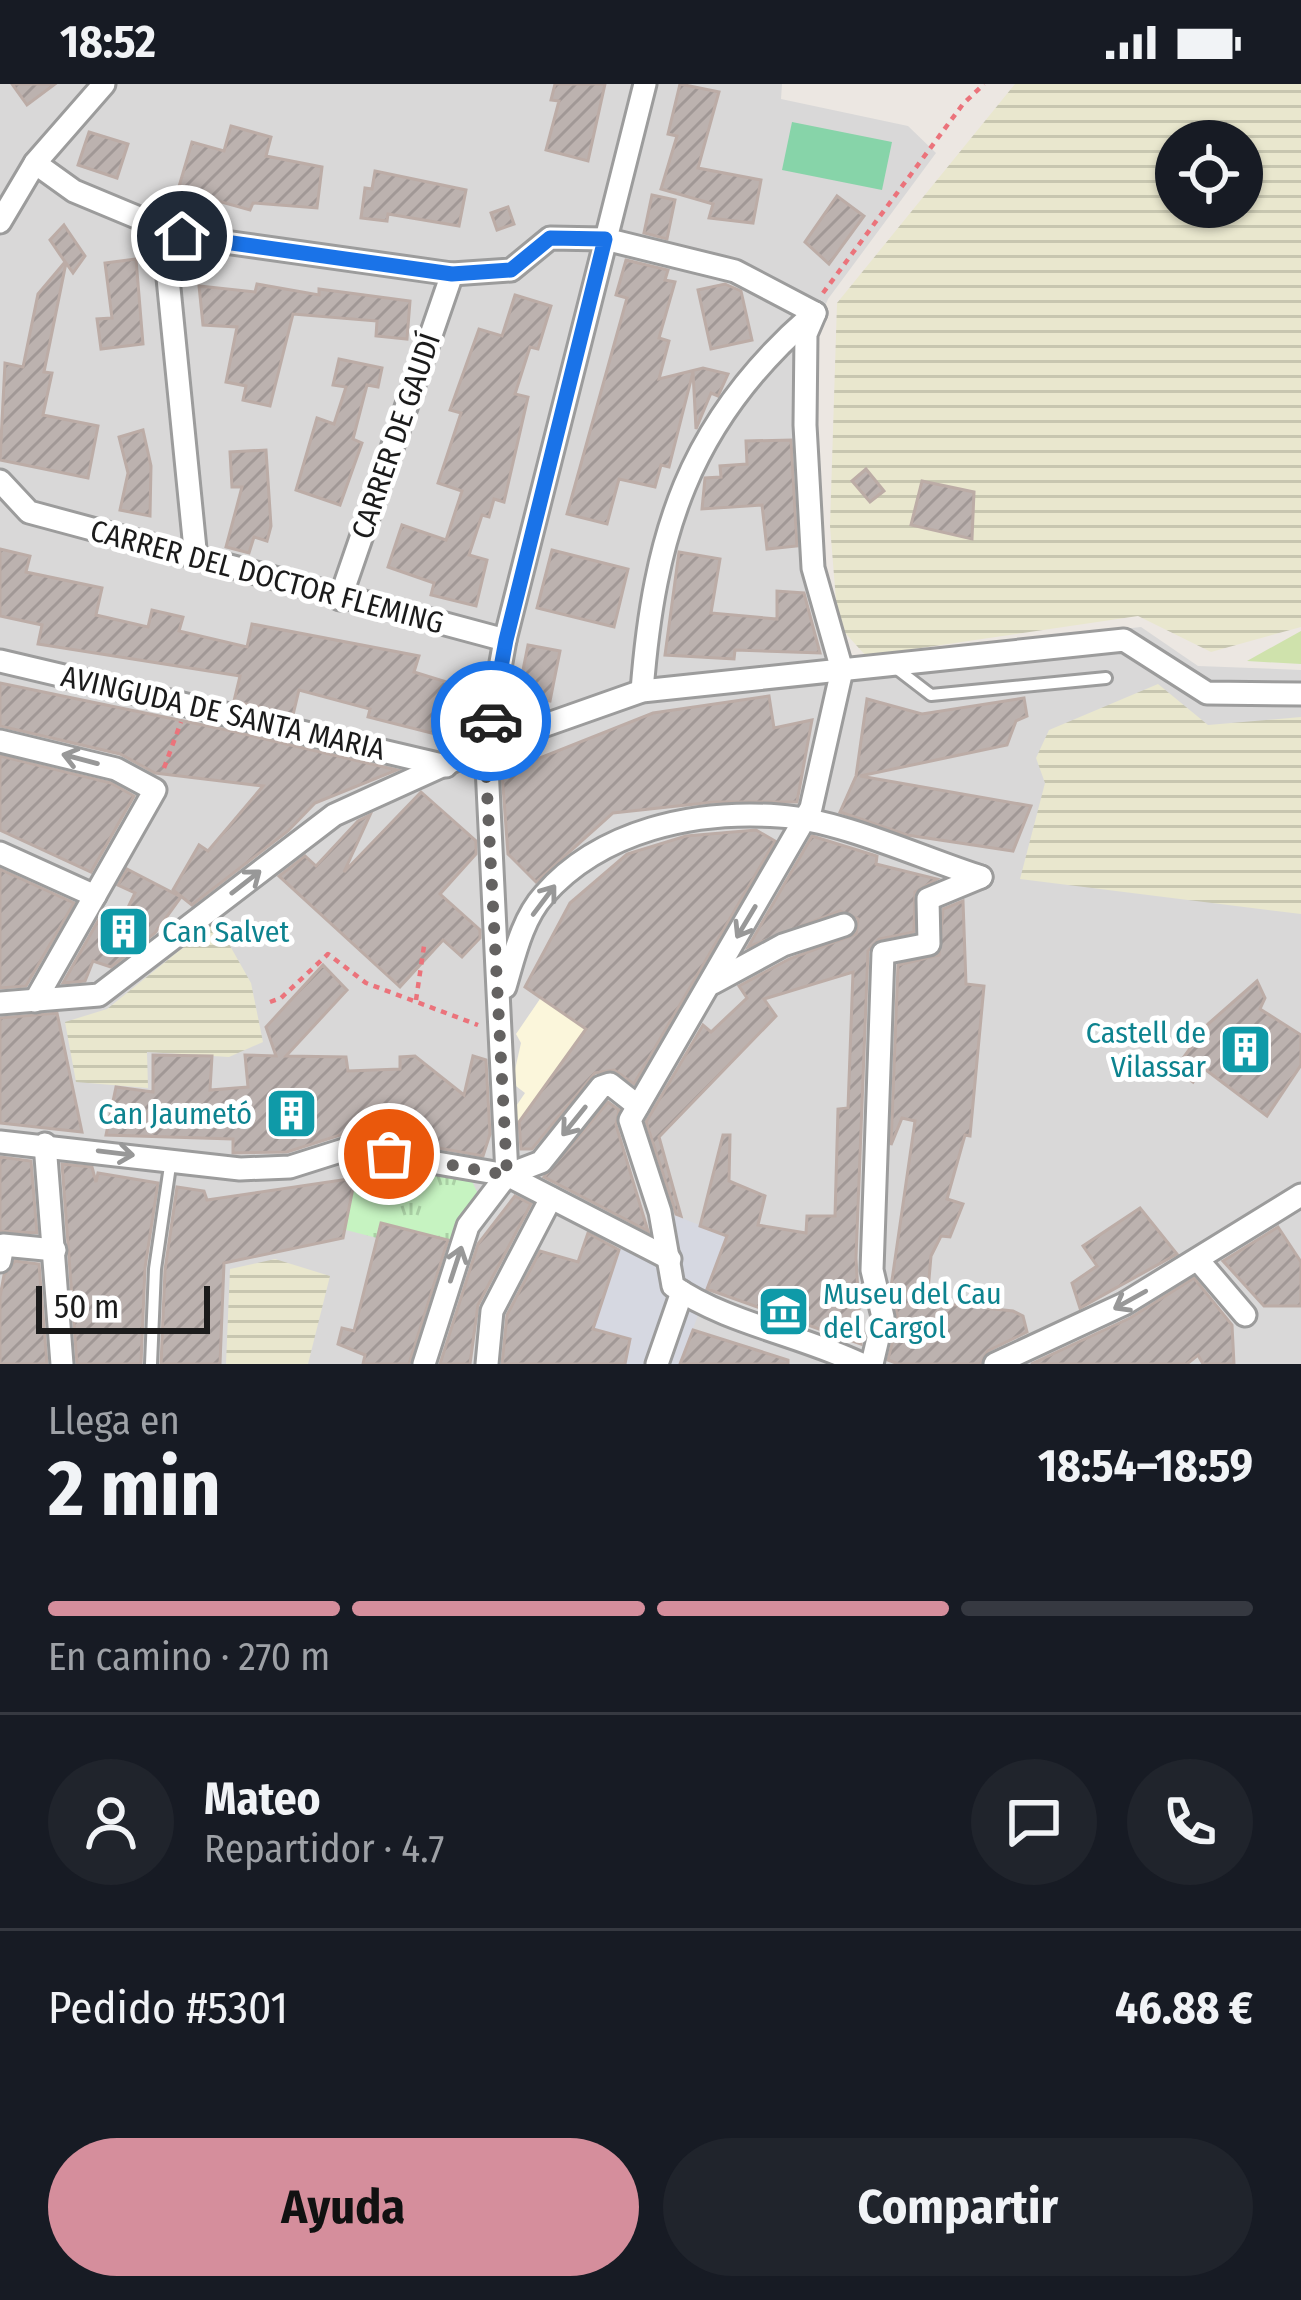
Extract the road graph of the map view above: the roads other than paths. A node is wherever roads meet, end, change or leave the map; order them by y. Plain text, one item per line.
1 (104, 84) edge
2 (645, 84) edge
3 (35, 163) junction
4 (0, 222) edge
5 (163, 228) junction
6 (605, 239) junction
7 (452, 274) junction
8 (814, 313) junction
9 (0, 481) edge
10 (0, 508) edge
11 (29, 512) junction
12 (196, 559) junction
13 (340, 599) junction
14 (506, 640) junction
15 (0, 661) edge
16 (891, 665) junction
17 (842, 670) junction
18 (1106, 678) dead end
19 (642, 691) junction
20 (1301, 694) edge
21 (0, 741) edge
22 (486, 746) junction
23 (447, 766) junction
24 (806, 821) junction
25 (0, 853) edge
26 (94, 896) junction
27 (844, 926) dead end
28 (707, 988) junction
29 (35, 1001) junction
30 (0, 1003) edge
31 (499, 1006) junction
32 (638, 1106) junction
33 (0, 1142) edge
34 (45, 1144) junction
35 (171, 1160) junction
36 (507, 1175) junction
37 (1301, 1195) edge
38 (551, 1198) junction
39 (55, 1250) junction
40 (2, 1253) edge
41 (662, 1256) junction
42 (1198, 1260) junction
43 (682, 1292) junction
44 (1245, 1315) dead end
45 (62, 1364) edge
46 (151, 1364) edge
47 (424, 1364) edge
48 (487, 1364) edge
49 (656, 1364) edge
50 (861, 1364) edge
51 (872, 1364) edge
52 (995, 1364) edge

1 - 3 street
2 - 6 street
3 - 4 street
3 - 5 street
5 - 7 street
5 - 12 street
6 - 7 street
6 - 8 street
6 - 14 street
7 - 13 street, CARRER DE GAUDÍ
8 - 17 street
8 - 19 street
9 - 11 street
10 - 11 street, CARRER DEL DOCTOR FLEMING
11 - 12 street, CARRER DEL DOCTOR FLEMING
12 - 13 street, CARRER DEL DOCTOR FLEMING
13 - 14 street, CARRER DEL DOCTOR FLEMING
14 - 22 street
15 - 23 street, AVINGUDA DE SANTA MARIA
16 - 17 street
16 - 18 lane
16 - 20 street
17 - 19 street
17 - 24 street
19 - 22 street
26 -> 21 street
22 - 23 street
22 - 31 street
29 -> 23 street
24 -> 28 street
31 -> 24 street
24 - 51 street
25 - 26 street
26 - 29 street
27 - 28 street
28 - 32 street
29 - 30 street
31 - 36 street
32 -> 36 street
32 - 41 street
33 - 34 street
34 -> 35 street
34 - 39 street
35 - 36 street
35 - 46 lane
36 - 38 street
47 -> 36 street
37 - 42 street
38 - 41 street
38 - 48 street
39 - 40 street
39 - 45 street
41 - 43 street
42 - 44 street
42 -> 52 street
43 - 49 street
43 - 50 street

